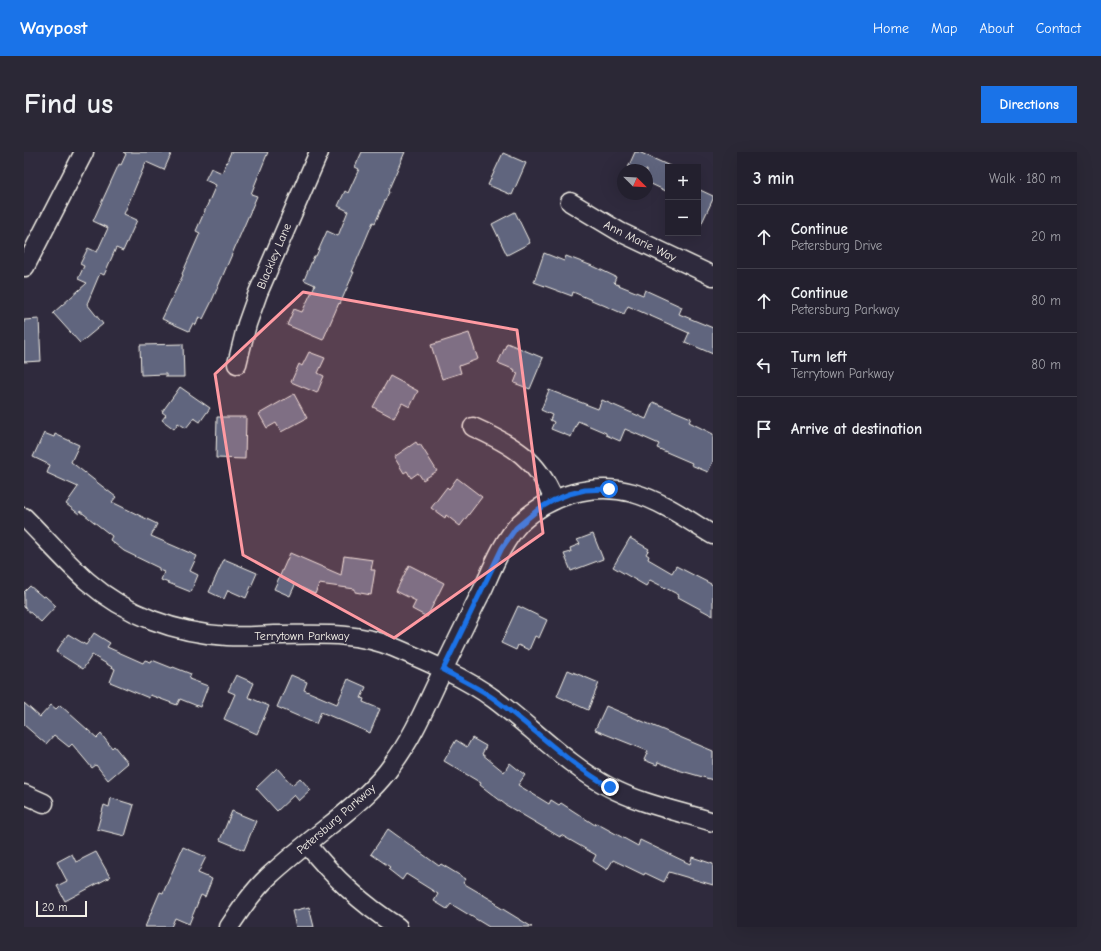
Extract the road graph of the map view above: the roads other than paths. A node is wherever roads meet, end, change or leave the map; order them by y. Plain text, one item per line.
1 (84, 152) edge
2 (319, 152) edge
3 (570, 202) dead end
4 (25, 267) dead end
5 (713, 276) edge
6 (237, 364) dead end
7 (473, 427) dead end
8 (554, 500) junction
9 (24, 517) edge
10 (713, 535) edge
11 (443, 670) junction
12 (24, 794) edge
13 (44, 803) dead end
14 (713, 822) edge
15 (307, 844) junction
16 (229, 927) edge
17 (398, 927) edge

1 - 4 street
2 - 6 street, Blackley Lane
3 - 5 street, Ann Marie Way
7 - 8 street
8 - 10 street, Petersburg Parkway
8 - 11 street, Petersburg Parkway
9 - 11 street, Terrytown Parkway
11 - 14 street, Terrytown Parkway
11 - 15 street, Petersburg Parkway
12 - 13 street
15 - 16 street, Petersburg Parkway
15 - 17 street

